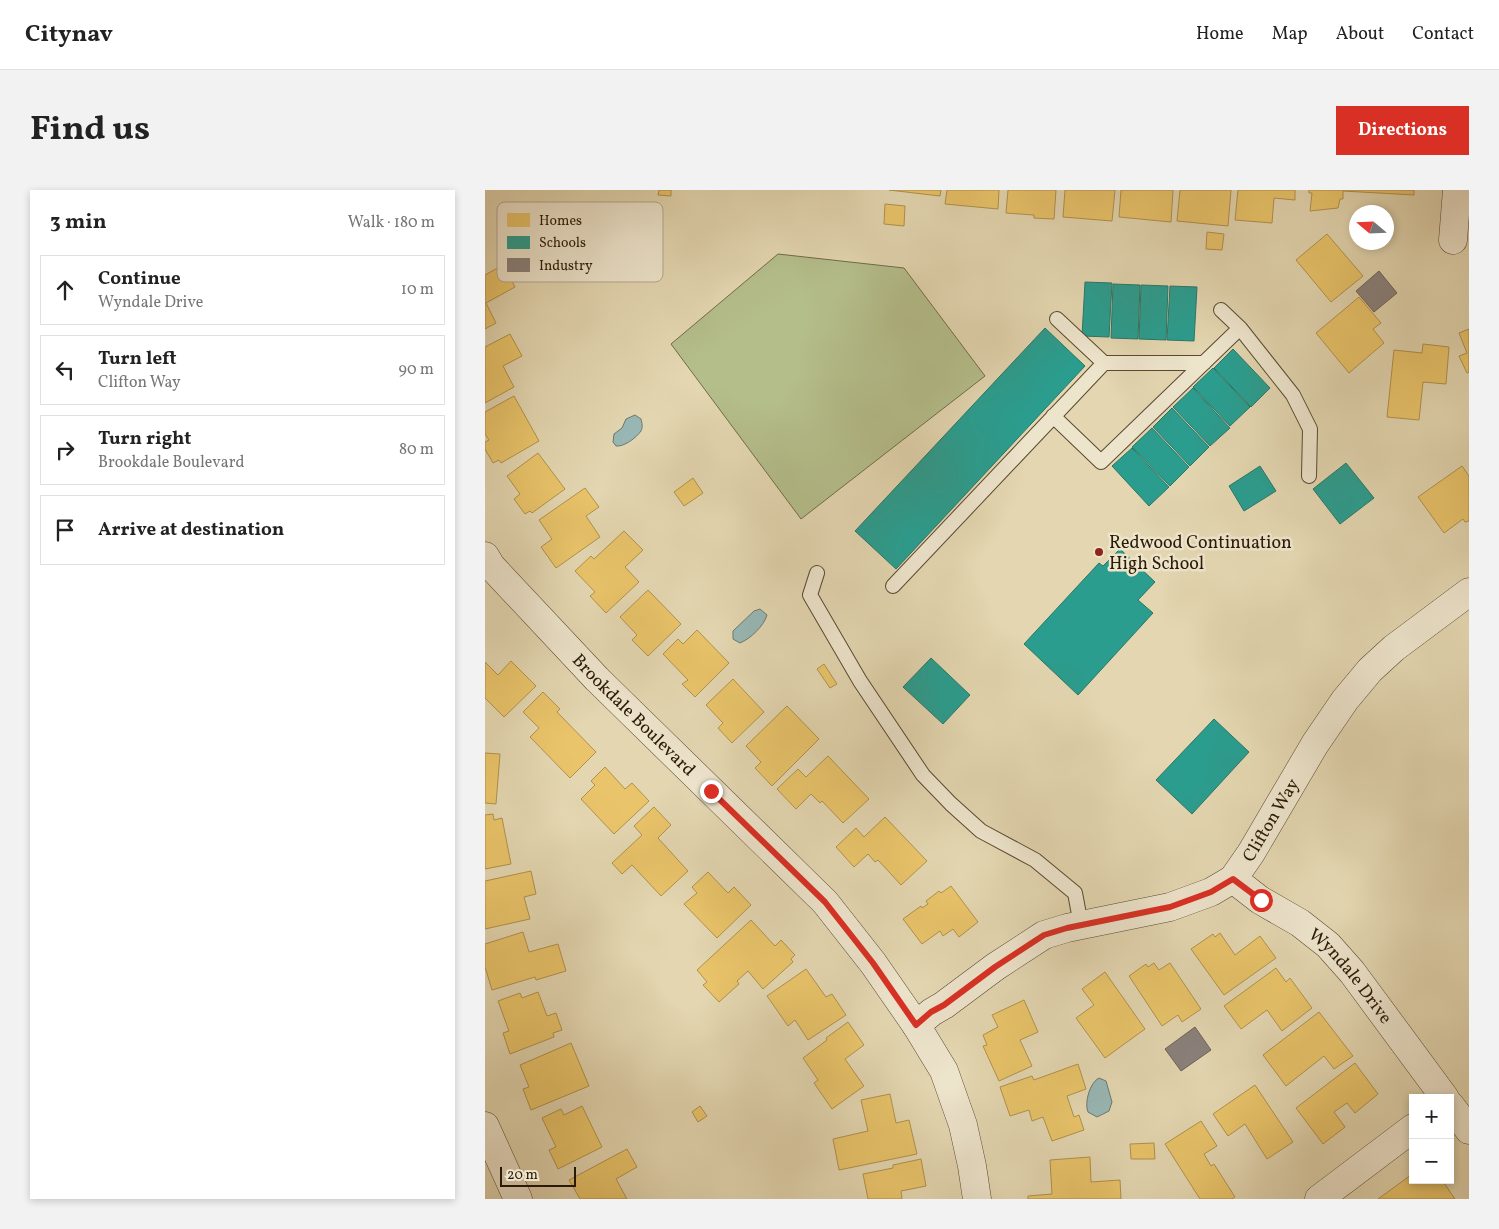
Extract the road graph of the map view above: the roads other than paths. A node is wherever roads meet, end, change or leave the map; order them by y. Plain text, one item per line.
1 (1457, 190) edge
2 (1453, 240) dead end
3 (1221, 310) dead end
4 (1057, 319) dead end
5 (1240, 328) junction
6 (1103, 363) junction
7 (1204, 363) junction
8 (1053, 416) junction
9 (1309, 476) dead end
10 (487, 564) edge
11 (817, 573) dead end
12 (893, 586) dead end
13 (1469, 592) edge
14 (1233, 879) junction
15 (1081, 925) junction
16 (916, 1025) junction
17 (1442, 1094) edge
18 (1454, 1110) edge
19 (485, 1126) edge
20 (1469, 1130) edge
21 (1409, 1131) edge
22 (518, 1199) edge
23 (977, 1199) edge
24 (1319, 1199) edge

1 - 2 street
3 - 5 lane
4 - 6 lane
5 - 7 lane
5 - 9 lane
6 - 7 lane
6 - 8 lane
7 - 8 lane
8 - 12 lane
10 - 16 street, Brookdale Boulevard
11 - 15 lane
13 - 14 street, Clifton Way
14 - 15 street, Clifton Way
14 - 17 street, Wyndale Drive
15 - 16 street, Clifton Way
16 - 23 street, Brookdale Boulevard
18 - 20 street
19 - 22 street
21 - 24 street

